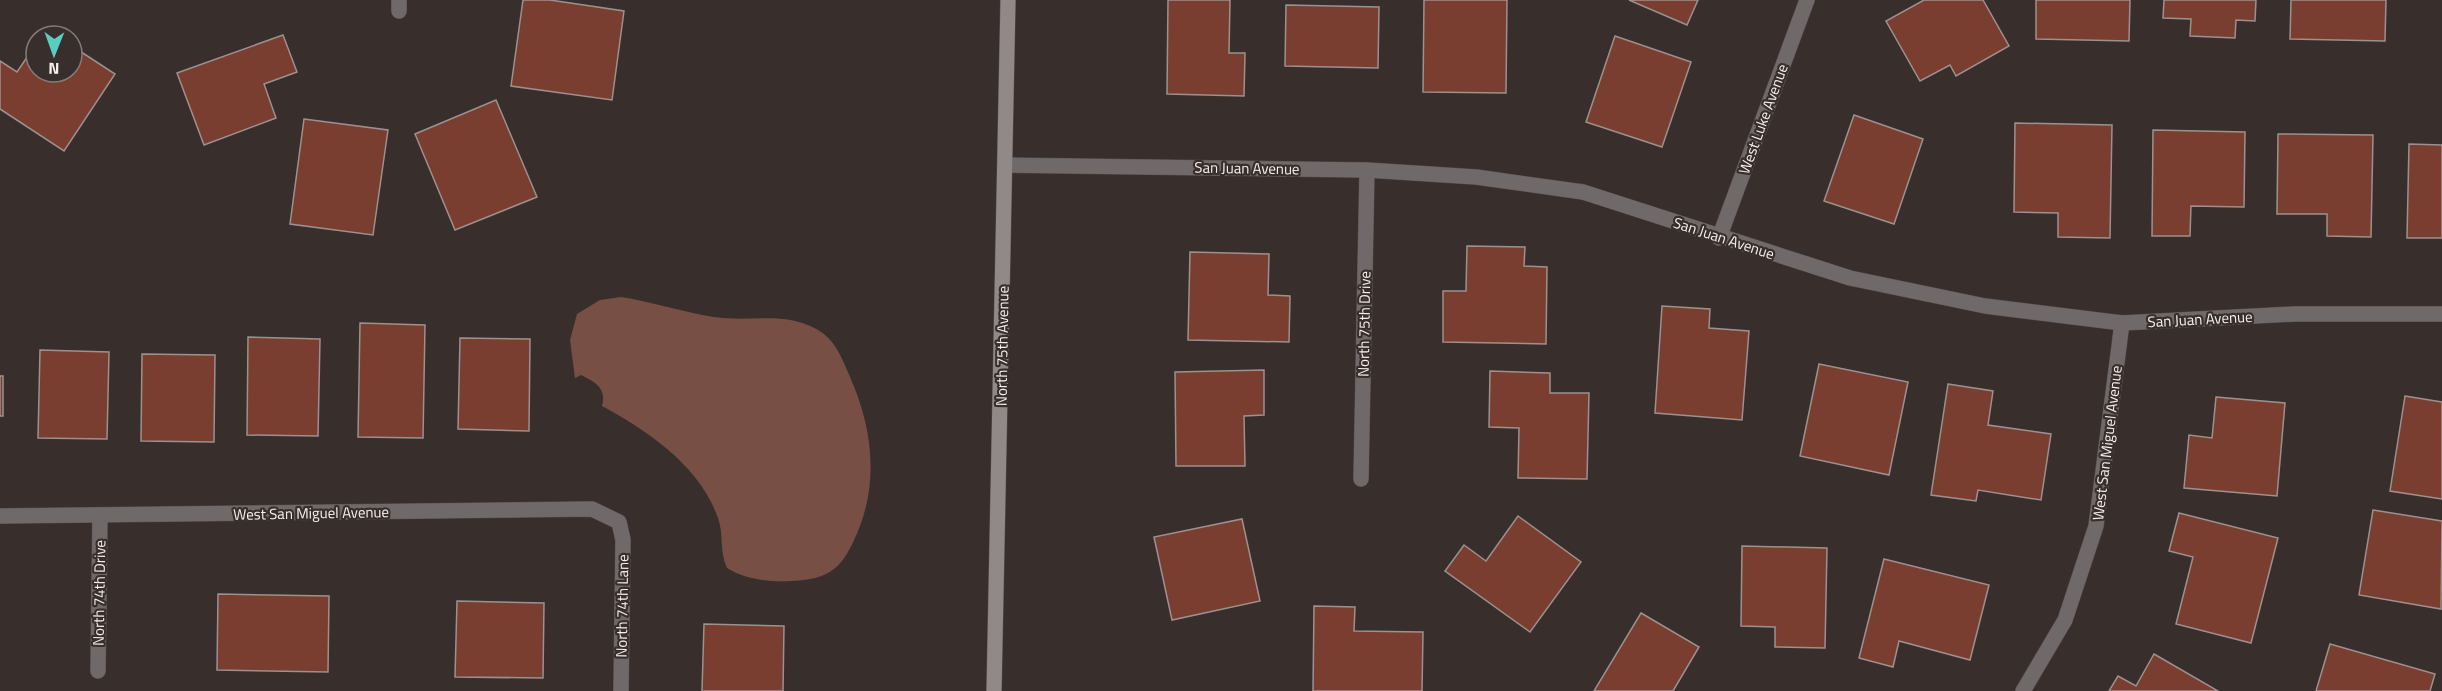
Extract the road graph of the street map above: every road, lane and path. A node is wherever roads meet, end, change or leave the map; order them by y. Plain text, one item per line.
1 (1008, 0) edge
2 (1807, 0) edge
3 (1005, 165) junction
4 (1367, 170) junction
5 (1719, 238) junction
6 (2442, 314) edge
7 (2122, 323) junction
8 (1361, 479) dead end
9 (100, 515) junction
10 (0, 516) edge
11 (619, 522) joint
12 (98, 671) dead end
13 (621, 691) edge
14 (994, 691) edge
15 (2023, 691) edge

1 - 3 main road, North 75th Avenue
2 - 5 street, West Luke Avenue
3 - 4 street, San Juan Avenue
3 - 14 main road, North 75th Avenue
4 - 5 street, San Juan Avenue
4 - 8 street, North 75th Drive
5 - 7 street, San Juan Avenue
6 - 7 street, San Juan Avenue
7 - 15 street, West San Miguel Avenue
9 - 10 street, West San Miguel Avenue
9 - 11 street, West San Miguel Avenue
9 - 12 street, North 74th Drive
11 - 13 street, North 74th Lane

